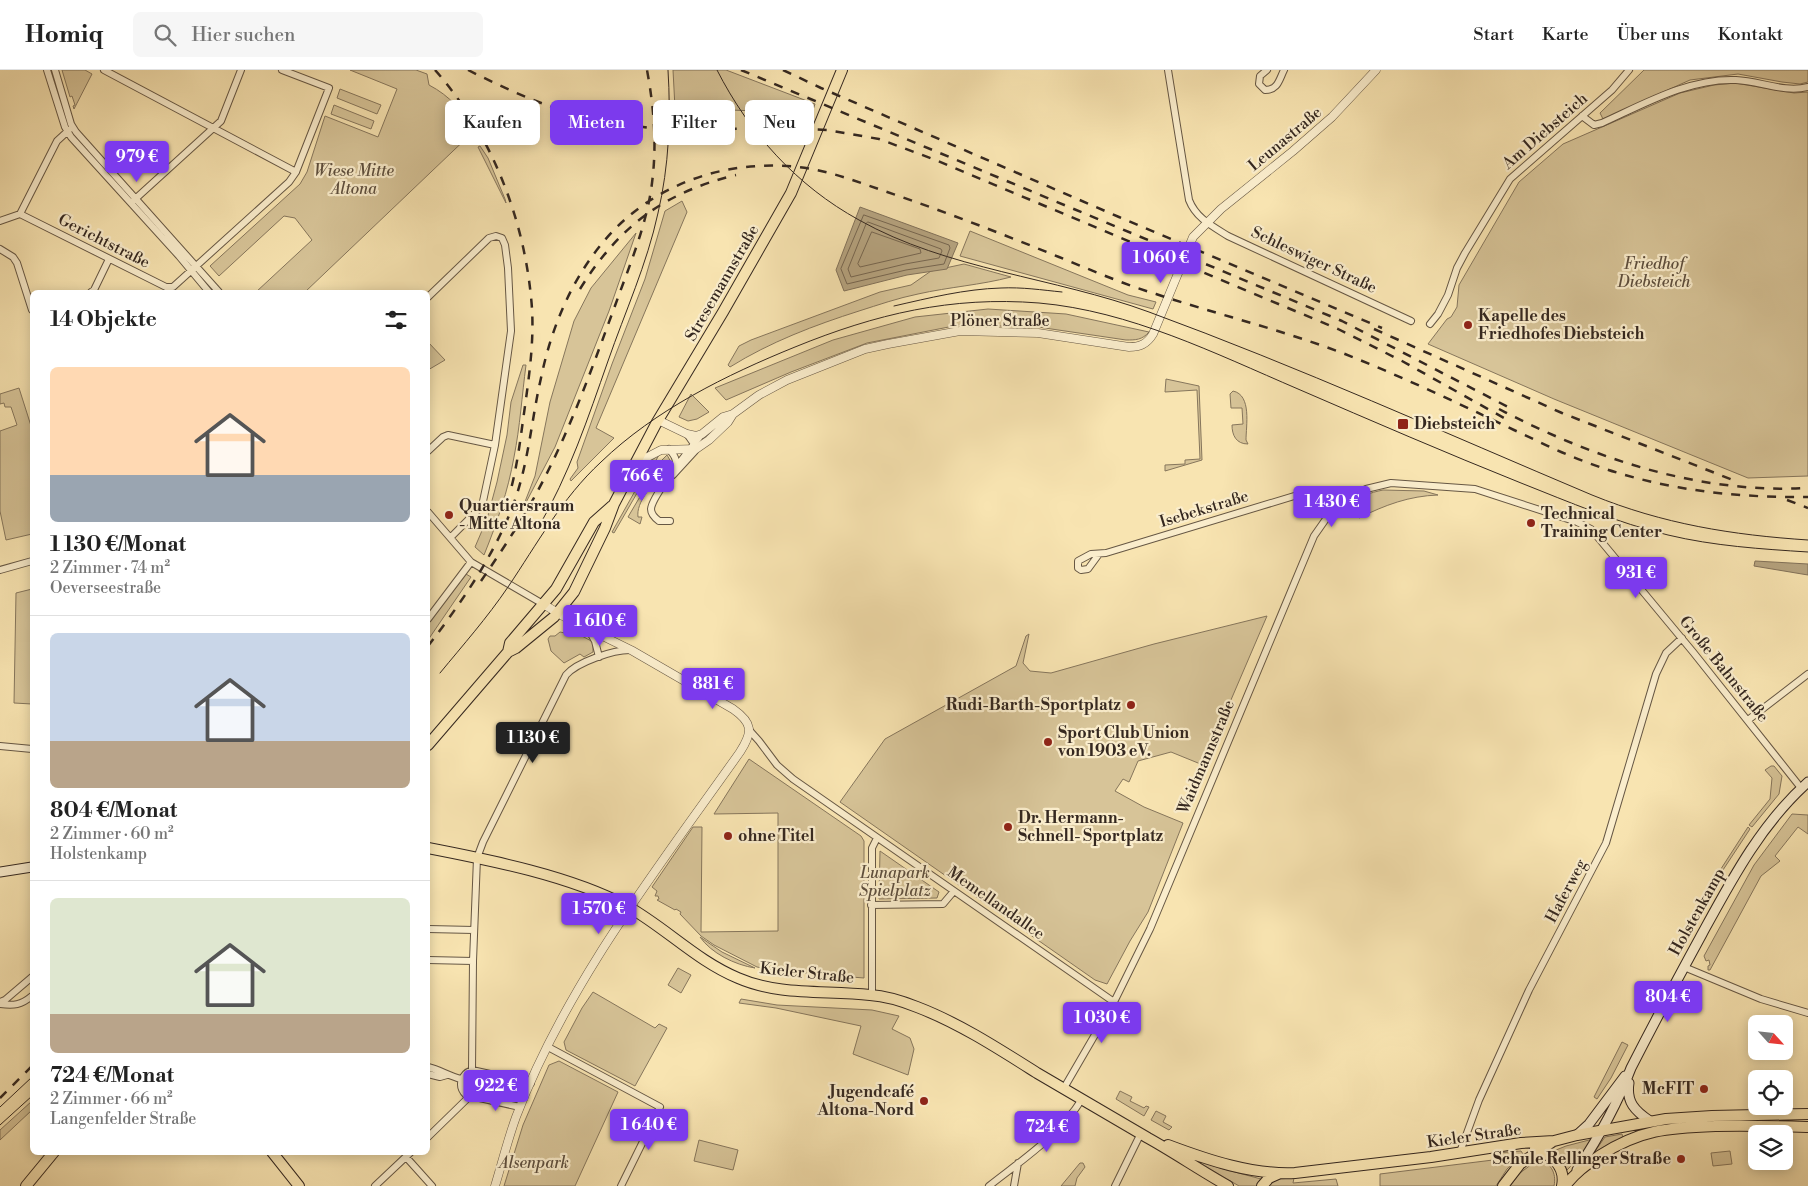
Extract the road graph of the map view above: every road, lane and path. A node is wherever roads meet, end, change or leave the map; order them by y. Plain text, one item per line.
1 (47, 70) edge
2 (55, 70) edge
3 (104, 70) edge
4 (241, 70) edge
5 (282, 70) edge
6 (842, 70) edge
7 (1168, 70) edge
8 (1267, 70) edge
9 (1284, 70) edge
10 (1376, 70) edge
11 (1629, 70) edge
12 (1808, 87) edge
13 (1582, 116) junction
14 (214, 128) junction
15 (70, 130) junction
16 (296, 172) junction
17 (133, 201) junction
18 (20, 214) junction
19 (0, 221) edge
20 (1206, 222) junction
21 (0, 243) edge
22 (0, 249) edge
23 (109, 259) junction
24 (194, 269) junction
25 (94, 290) edge
26 (208, 290) edge
27 (217, 290) edge
28 (430, 295) edge
29 (30, 304) edge
30 (1411, 320) dead end
31 (1430, 324) dead end
32 (733, 414) junction
33 (658, 420) junction
34 (687, 434) junction
35 (702, 434) junction
36 (495, 445) junction
37 (693, 448) junction
38 (430, 449) edge
39 (669, 449) junction
40 (635, 464) junction
41 (675, 468) junction
42 (668, 479) junction
43 (1381, 484) joint
44 (1342, 503) junction
45 (614, 504) junction
46 (430, 514) edge
47 (670, 521) dead end
48 (451, 537) junction
49 (1100, 554) dead end
50 (30, 562) edge
51 (471, 562) junction
52 (0, 570) edge
53 (543, 604) junction
54 (558, 613) junction
55 (430, 616) edge
56 (588, 629) junction
57 (1682, 638) junction
58 (631, 650) junction
59 (508, 652) junction
60 (599, 657) junction
61 (1808, 674) edge
62 (1748, 720) junction
63 (750, 731) junction
64 (430, 743) edge
65 (0, 746) edge
66 (30, 749) edge
67 (1804, 785) edge
68 (877, 838) junction
69 (430, 848) edge
70 (477, 858) junction
71 (30, 868) edge
72 (0, 872) edge
73 (954, 890) junction
74 (871, 905) junction
75 (629, 908) junction
76 (430, 929) edge
77 (474, 930) junction
78 (430, 960) edge
79 (473, 961) junction
80 (1684, 967) junction
81 (30, 978) edge
82 (872, 995) junction
83 (30, 998) edge
84 (1114, 1002) junction
85 (0, 1003) edge
86 (1808, 1013) edge
87 (548, 1047) junction
88 (430, 1068) edge
89 (1631, 1068) junction
90 (472, 1070) junction
91 (430, 1074) edge
92 (447, 1075) junction
93 (461, 1080) junction
94 (531, 1083) junction
95 (1064, 1088) junction
96 (470, 1096) junction
97 (1082, 1099) junction
98 (520, 1107) junction
99 (1808, 1114) edge
100 (1650, 1121) junction
101 (1808, 1127) edge
102 (1604, 1130) junction
103 (430, 1134) edge
104 (1577, 1135) junction
105 (1145, 1136) junction
106 (1554, 1141) junction
107 (1521, 1144) junction
108 (1540, 1150) junction
109 (1460, 1152) junction
110 (52, 1155) edge
111 (274, 1155) edge
112 (408, 1155) edge
113 (1018, 1163) junction
114 (1576, 1173) junction
115 (1279, 1174) junction
116 (26, 1186) edge
117 (299, 1186) edge
118 (375, 1186) edge
119 (432, 1186) edge
120 (495, 1186) edge
121 (621, 1186) edge
122 (989, 1186) edge
123 (1014, 1186) edge
124 (1115, 1186) edge
125 (1228, 1186) edge
126 (1262, 1186) edge
127 (1503, 1186) edge
128 (1564, 1186) edge

1 - 15 street
2 - 15 street
3 - 14 street
4 - 14 street
5 - 16 street
6 - 33 main road, Stresemannstraße
7 - 20 street, Schleswiger Straße
8 - 9 street
10 - 20 street, Leunastraße
11 - 13 street, Am Diebsteich
12 - 13 street
13 - 31 street, Am Diebsteich
14 - 16 street
14 - 17 street
15 - 17 street
15 - 18 street
16 - 24 street
17 - 24 street
18 - 19 street
18 - 23 street, Gerichtstraße
20 - 30 street, Schleswiger Straße
20 - 32 street, Plöner Straße
21 - 22 street
22 - 29 street
23 - 24 street, Gerichtstraße
23 - 25 street
24 - 26 street
24 - 27 street
28 - 36 street
32 - 35 street, Plöner Straße
32 - 37 street, Plöner Straße
33 - 34 street
33 - 40 main road, Stresemannstraße
34 - 35 street
34 - 37 street
35 - 37 street, Plöner Straße
36 - 38 street
36 - 48 street
37 - 39 street
37 - 41 street, Plöner Straße
37 - 42 street, Plöner Straße
39 - 40 street
39 - 41 street
40 - 45 main road, Stresemannstraße
41 - 42 street, Plöner Straße
42 - 47 street, Plöner Straße
43 - 44 street, Waidmannstraße
43 - 57 street, Große Bahnstraße
44 - 49 street, Isebekstraße
44 - 84 street, Waidmannstraße
45 - 53 main road, Stresemannstraße
45 - 54 main road, Stresemannstraße
46 - 48 street
48 - 51 street
50 - 52 street
51 - 53 street
51 - 55 street
53 - 54 street
53 - 59 main road, Stresemannstraße
54 - 56 street
54 - 59 main road, Stresemannstraße
56 - 58 street
56 - 60 street
57 - 62 street, Große Bahnstraße
57 - 109 street, Haferweg
58 - 60 street
58 - 63 street
59 - 64 main road, Stresemannstraße
60 - 70 street
61 - 62 street
62 - 67 street, Große Bahnstraße
63 - 68 street, Memellandallee
63 - 75 street
65 - 66 street
67 - 80 main road, Holstenkamp
68 - 73 street, Memellandallee
68 - 74 street
69 - 70 main road, Kieler Straße
70 - 75 main road, Kieler Straße
70 - 77 street
71 - 72 main road
73 - 74 street
73 - 84 street, Memellandallee
74 - 82 street
75 - 82 main road, Kieler Straße
75 - 87 street
76 - 77 street
77 - 79 street
78 - 79 street
79 - 90 street
80 - 86 street
80 - 89 main road, Holstenkamp
81 - 85 street
82 - 95 main road, Kieler Straße
83 - 85 street
84 - 95 street, Waidmannstraße
87 - 94 street
87 - 121 street
88 - 92 street
89 - 100 main road
89 - 102 main road, Holstenkamp
89 - 104 main road, Holstenkamp
90 - 93 street
90 - 94 street
91 - 92 street
92 - 93 street
93 - 96 street
94 - 98 street
95 - 97 main road, Kieler Straße
96 - 98 street
96 - 103 street
97 - 105 main road, Kieler Straße
97 - 113 street
98 - 120 street
99 - 100 main road, Kieler Straße
100 - 102 main road, Kieler Straße
101 - 114 main road
102 - 104 main road, Kieler Straße
102 - 114 main road, Holstenkamp
104 - 106 main road, Kieler Straße
105 - 115 main road, Kieler Straße
105 - 124 street
105 - 125 main road, Kieler Straße
106 - 107 main road, Kieler Straße
106 - 108 main road
107 - 108 main road
107 - 109 main road, Kieler Straße
108 - 127 main road
108 - 128 main road
109 - 115 main road, Kieler Straße
110 - 116 main road
111 - 117 main road
112 - 118 street
112 - 119 street
113 - 122 street
113 - 123 street
114 - 128 main road
115 - 126 main road

